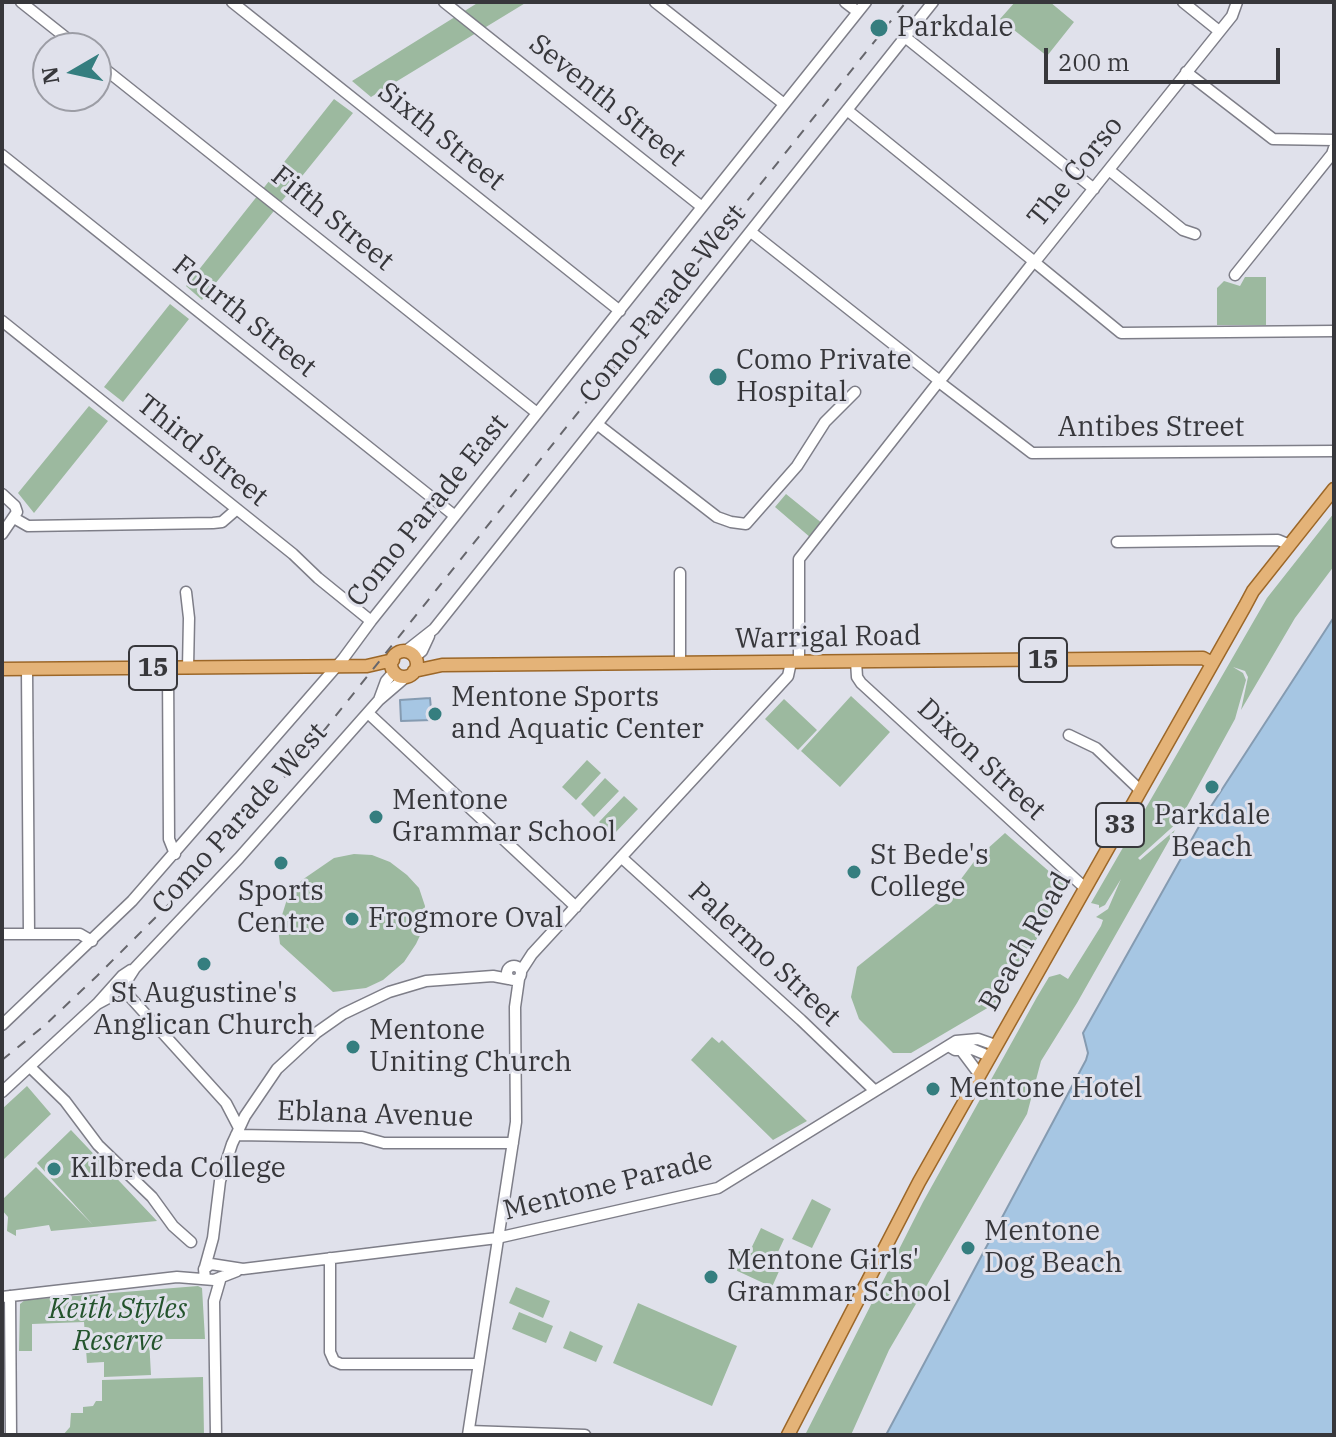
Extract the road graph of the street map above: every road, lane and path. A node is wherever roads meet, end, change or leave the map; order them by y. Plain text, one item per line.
1 (21, 2) edge
2 (232, 2) edge
3 (444, 2) edge
4 (655, 2) edge
5 (845, 2) edge
6 (866, 2) edge
7 (933, 2) edge
8 (1183, 2) edge
9 (1237, 2) edge
10 (858, 12) junction
11 (1219, 31) junction
12 (59, 32) edge
13 (905, 37) junction
14 (1186, 72) junction
15 (112, 75) edge
16 (784, 104) junction
17 (847, 110) junction
18 (1334, 140) edge
19 (1334, 148) edge
20 (2, 155) edge
21 (1109, 170) junction
22 (1094, 189) junction
23 (702, 207) junction
24 (751, 232) junction
25 (1195, 234) dead end
26 (1035, 262) junction
27 (1235, 275) dead end
28 (620, 311) junction
29 (2, 321) edge
30 (1334, 331) edge
31 (940, 382) junction
32 (855, 392) dead end
33 (537, 413) junction
34 (597, 424) junction
35 (1334, 451) edge
36 (1334, 489) edge
37 (2, 494) edge
38 (237, 509) junction
39 (16, 514) junction
40 (455, 516) junction
41 (2, 534) edge
42 (1117, 542) dead end
43 (1290, 545) junction
44 (680, 573) dead end
45 (185, 590) dead end
46 (371, 621) junction
47 (856, 661) junction
48 (412, 662) junction
49 (795, 662) junction
50 (680, 663) junction
51 (1212, 663) junction
52 (336, 666) junction
53 (168, 668) junction
54 (188, 668) junction
55 (392, 668) junction
56 (2, 669) edge
57 (27, 669) junction
58 (379, 700) junction
59 (368, 713) junction
60 (1069, 735) dead end
61 (1140, 790) junction
62 (175, 854) junction
63 (621, 857) junction
64 (1085, 888) junction
65 (576, 907) junction
66 (2, 934) edge
67 (29, 934) junction
68 (92, 941) junction
69 (135, 968) junction
70 (514, 974) junction
71 (121, 987) junction
72 (97, 1004) junction
73 (2, 1025) edge
74 (955, 1048) junction
75 (992, 1050) junction
76 (30, 1067) junction
77 (979, 1074) junction
78 (874, 1090) junction
79 (2, 1092) edge
80 (226, 1103) junction
81 (252, 1106) junction
82 (237, 1131) junction
83 (513, 1143) junction
84 (213, 1238) junction
85 (497, 1238) junction
86 (191, 1242) dead end
87 (330, 1258) junction
88 (221, 1271) junction
89 (205, 1273) junction
90 (6, 1297) edge
91 (214, 1301) junction
92 (479, 1364) junction
93 (469, 1433) edge
94 (11, 1435) edge
95 (216, 1435) edge
96 (585, 1435) edge
97 (788, 1435) edge

1 - 12 street
2 - 28 street, Sixth Street
3 - 23 street, Seventh Street
4 - 16 street
5 - 10 street
6 - 10 street, Como Parade East
7 - 13 street, Como Parade West
8 - 11 street
9 - 11 street, The Corso
10 - 16 street, Como Parade East
11 - 14 street, The Corso
13 - 17 street, Como Parade West
13 - 22 street
14 - 18 street
14 - 21 street, The Corso
15 - 33 street, Fifth Street
16 - 23 street, Como Parade East
17 - 24 street, Como Parade West
17 - 26 street
19 - 27 street
20 - 40 street, Fourth Street
21 - 22 street, The Corso
21 - 25 street
22 - 26 street, The Corso
23 - 28 street, Como Parade East
24 - 31 street, Antibes Street
24 - 34 street, Como Parade West
26 - 30 street
26 - 31 street, The Corso
28 - 33 street, Como Parade East
29 - 38 street, Third Street
31 - 35 street, Antibes Street
31 - 49 street, The Corso
32 - 34 street
33 - 40 street, Como Parade East
34 - 48 street, Como Parade West
36 - 43 main road, Beach Road / 33
37 - 39 street
38 - 39 street
38 - 46 street, Third Street
39 - 41 street
40 - 46 street, Como Parade East
42 - 43 street
43 - 51 main road, Beach Road / 33
44 - 50 street
45 - 54 street
46 - 52 street, Como Parade East
47 - 49 main road, Warrigal Road / 15
47 - 51 main road, Warrigal Road / 15
47 - 64 street, Dixon Street
48 - 50 main road, Warrigal Road / 15
48 - 55 main road
48 - 55 main road, 15
48 - 58 street, Como Parade West
49 - 50 main road, Warrigal Road / 15
49 - 63 street
51 - 61 main road, Beach Road / 33
52 - 54 main road, 15
52 - 55 main road, 15
52 - 62 street, Como Parade East
53 - 54 main road, 15
53 - 57 main road, 15
53 - 62 street
55 - 58 street, Como Parade West
56 - 57 main road, 15
57 - 67 street
58 - 59 street, Como Parade West
59 - 65 street
59 - 69 street, Como Parade West
60 - 61 street
61 - 64 main road, Beach Road / 33
62 - 68 street, Como Parade East
63 - 65 street
63 - 78 street, Palermo Street
64 - 75 main road, Beach Road / 33
65 - 70 street
66 - 67 street
67 - 68 street
68 - 73 street, Como Parade East
69 - 71 street, Como Parade West
69 - 72 street, Como Parade West
70 - 81 street
70 - 83 street
71 - 72 street, Como Parade West
71 - 80 street
72 - 76 street, Como Parade West
74 - 75 street, Mentone Parade
74 - 77 street
74 - 78 street, Mentone Parade
75 - 77 main road, Beach Road / 33
76 - 79 street, Como Parade West
76 - 86 street
77 - 97 main road, Beach Road / 33
78 - 85 street, Mentone Parade
80 - 81 street
80 - 82 street
81 - 82 street
82 - 83 street, Eblana Avenue
82 - 84 street
83 - 85 street
84 - 88 street
84 - 89 street
85 - 87 street, Mentone Parade
85 - 92 street
87 - 88 street, Mentone Parade
87 - 92 street
88 - 89 street, Mentone Parade
88 - 91 street
89 - 90 street
89 - 91 street
90 - 94 street
91 - 95 street
92 - 93 street
93 - 96 street

